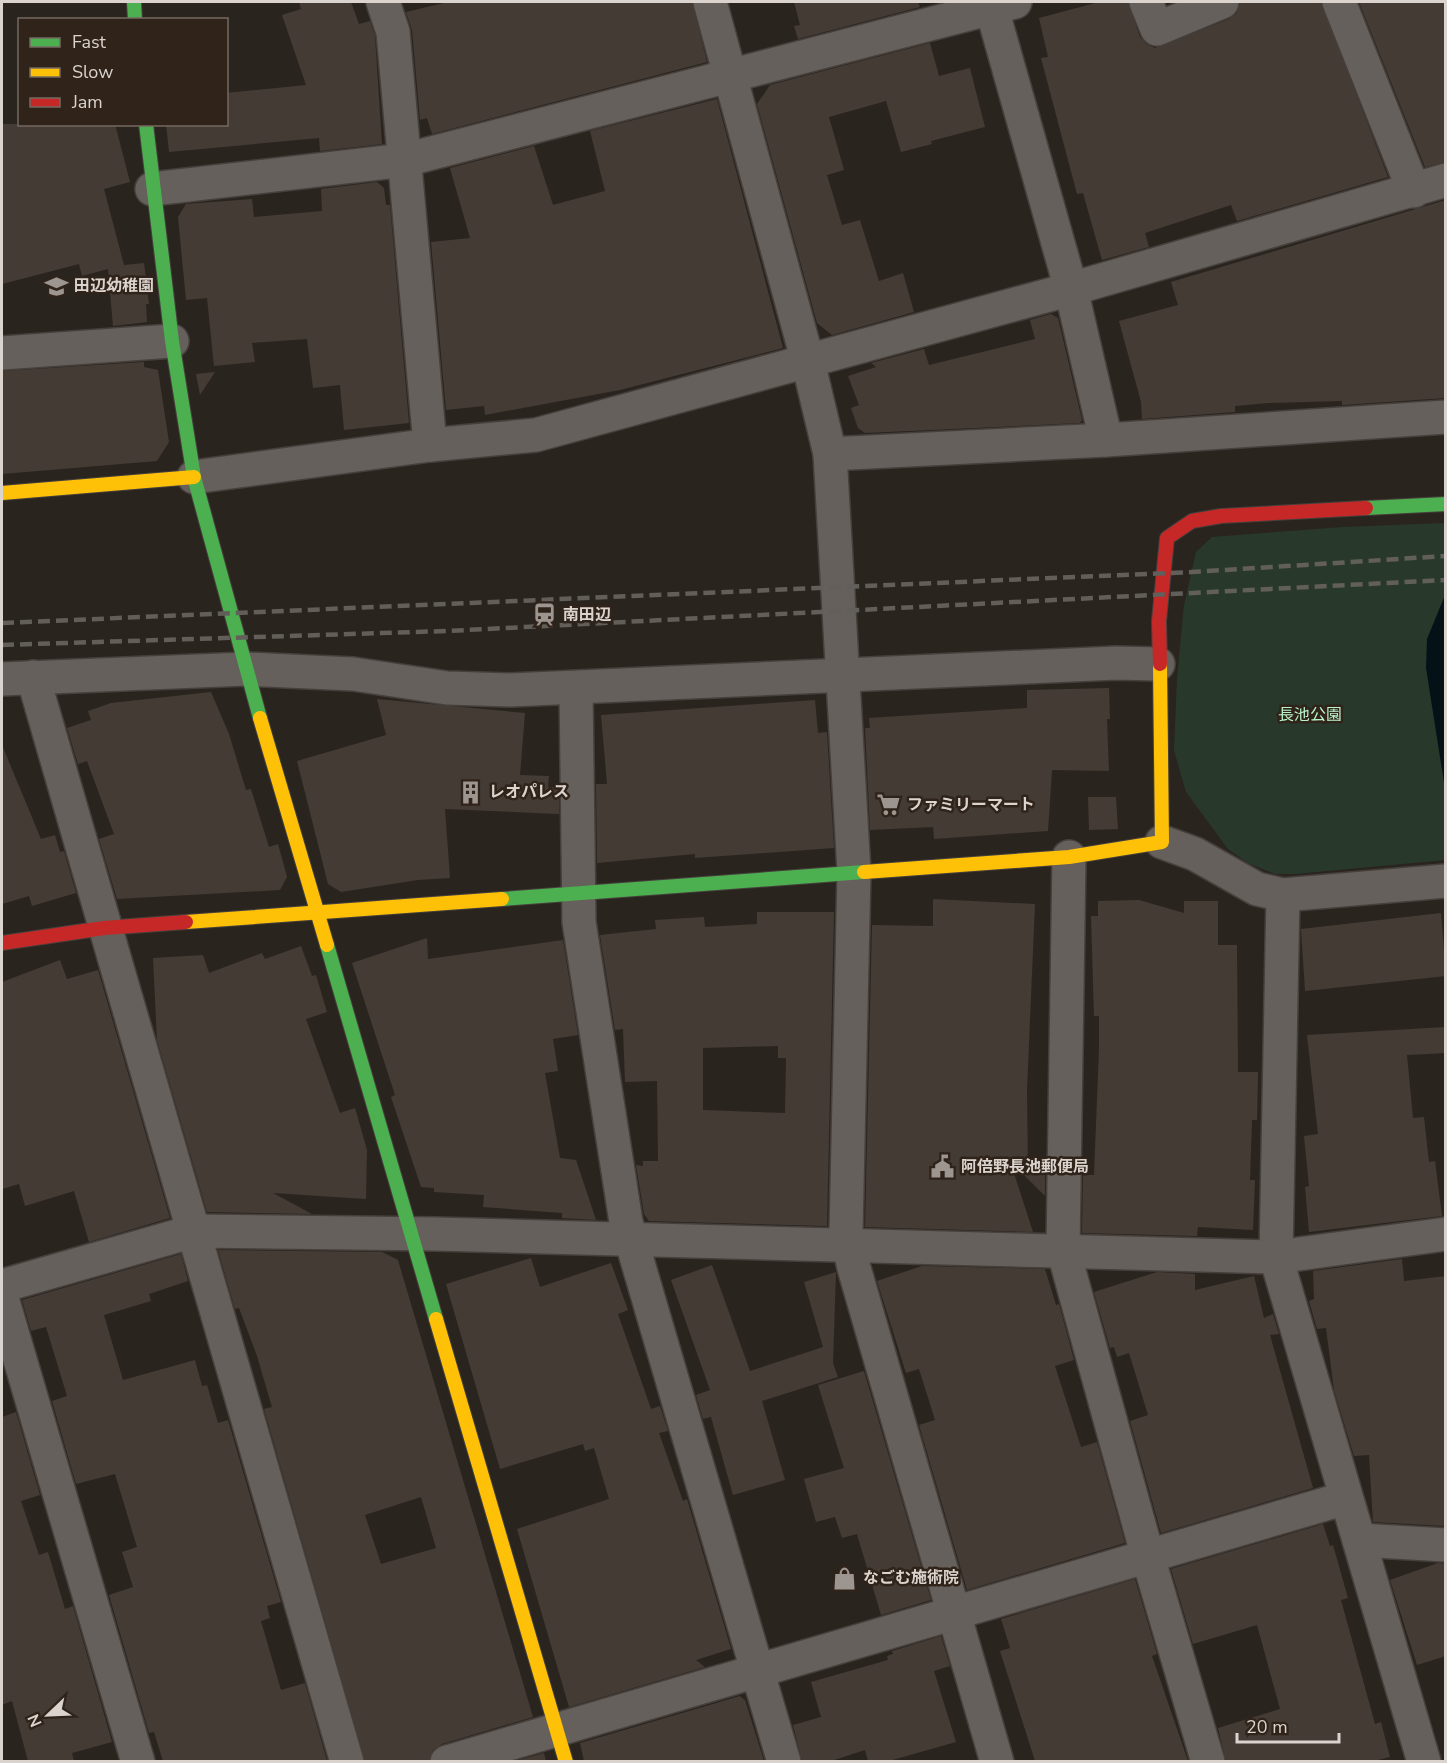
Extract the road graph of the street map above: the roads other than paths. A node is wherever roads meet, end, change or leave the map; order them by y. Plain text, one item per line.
1 (134, 2) edge
2 (382, 2) edge
3 (710, 2) edge
4 (1146, 2) edge
5 (1221, 2) edge
6 (1339, 2) edge
7 (999, 4) edge
8 (135, 18) edge
9 (729, 76) junction
10 (146, 126) edge
11 (405, 160) junction
12 (1446, 180) edge
13 (152, 189) junction
14 (1414, 191) junction
15 (1071, 289) junction
16 (172, 341) junction
17 (2, 353) edge
18 (808, 362) junction
19 (1446, 417) edge
20 (1106, 440) junction
21 (430, 445) junction
22 (830, 454) junction
23 (194, 477) junction
24 (2, 493) edge
25 (1446, 504) edge
26 (1158, 664) junction
27 (246, 669) junction
28 (841, 674) junction
29 (17, 678) edge
30 (576, 688) junction
31 (1162, 842) junction
32 (1069, 857) junction
33 (854, 872) junction
34 (1446, 881) edge
35 (576, 892) junction
36 (1283, 895) junction
37 (317, 914) junction
38 (104, 928) junction
39 (2, 943) edge
40 (194, 1231) junction
41 (412, 1234) junction
42 (1446, 1234) edge
43 (630, 1239) junction
44 (849, 1247) junction
45 (1063, 1249) junction
46 (1276, 1257) junction
47 (2, 1286) edge
48 (2, 1298) edge
49 (1346, 1498) junction
50 (1359, 1540) junction
51 (1446, 1545) edge
52 (1148, 1557) junction
53 (954, 1613) junction
54 (757, 1671) junction
55 (556, 1728) junction
56 (138, 1761) edge
57 (346, 1761) edge
58 (447, 1761) edge
59 (566, 1761) edge
60 (784, 1761) edge
61 (997, 1761) edge
62 (1208, 1761) edge
63 (1424, 1761) edge

1 - 8 street
2 - 11 street
3 - 9 street
4 - 5 street
6 - 14 street
7 - 9 street
7 - 15 street
9 - 11 street
9 - 18 street
10 - 13 street
11 - 13 street
11 - 21 street
12 - 14 street
13 - 16 street
14 - 15 street
15 - 18 street
15 - 20 street
16 - 17 street
16 - 23 street
18 - 21 street
18 - 22 street
19 - 20 street
20 - 22 street
21 - 23 street
22 - 28 street
23 - 24 street
23 - 27 street
25 - 26 street
26 - 28 street
26 - 31 street
27 - 29 street
27 - 30 street
27 - 37 street
28 - 30 street
28 - 33 street
29 - 38 street
30 - 35 street
31 - 32 street
31 - 36 street
32 - 33 street
32 - 45 street
33 - 35 street
33 - 44 street
34 - 36 street
35 - 37 street
35 - 43 street
36 - 46 street
37 - 38 street
37 - 41 street
38 - 39 street
38 - 40 street
40 - 41 street
40 - 47 street
40 - 57 street
41 - 43 street
41 - 55 street
42 - 46 street
43 - 44 street
43 - 54 street
44 - 45 street
44 - 53 street
45 - 46 street
45 - 52 street
46 - 49 street
48 - 56 street
49 - 50 street
49 - 52 street
50 - 51 street
50 - 63 street
52 - 53 street
52 - 62 street
53 - 54 street
53 - 61 street
54 - 55 street
54 - 60 street
55 - 58 street
55 - 59 street

